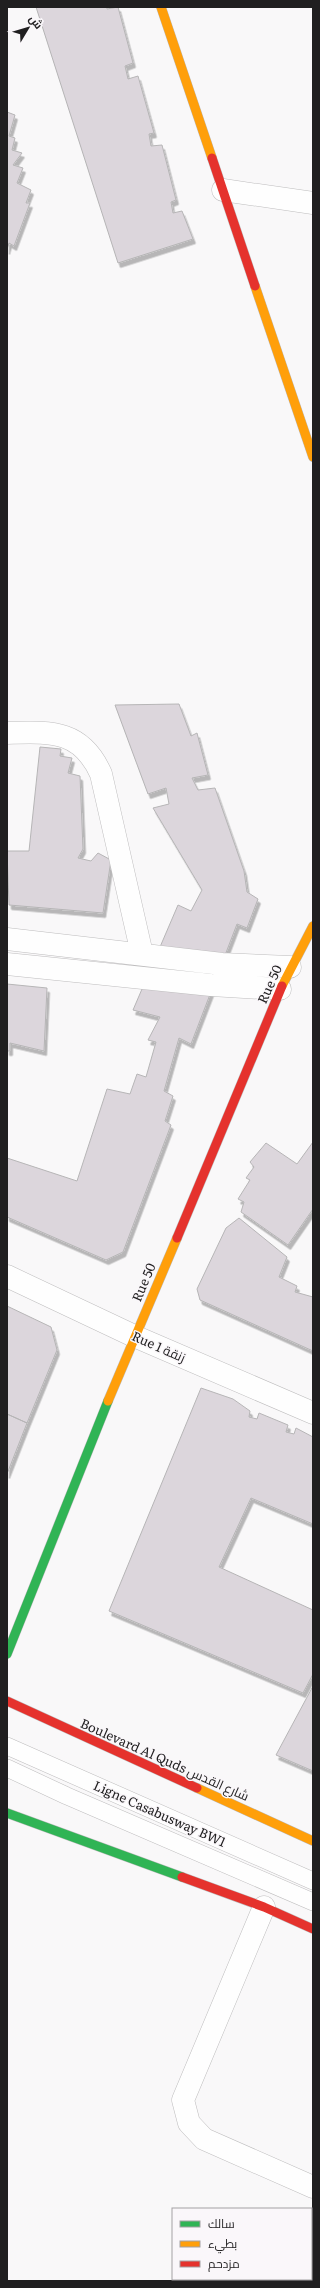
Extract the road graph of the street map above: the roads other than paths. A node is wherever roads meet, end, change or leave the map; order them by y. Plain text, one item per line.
1 (161, 7) edge
2 (224, 190) junction
3 (313, 203) edge
4 (313, 457) edge
5 (7, 732) edge
6 (313, 926) edge
7 (7, 939) edge
8 (142, 954) junction
9 (7, 964) edge
10 (290, 967) junction
11 (280, 989) junction
12 (7, 1276) edge
13 (134, 1336) junction
14 (313, 1413) edge
15 (7, 1654) edge
16 (7, 1701) edge
17 (7, 1746) edge
18 (7, 1768) edge
19 (7, 1813) edge
20 (313, 1841) edge
21 (313, 1881) edge
22 (313, 1902) edge
23 (264, 1907) junction
24 (313, 1928) edge
25 (313, 2187) edge

1 - 2 street
2 - 3 street
2 - 4 street
5 - 8 street
6 - 10 street, Rue 50
7 - 8 street
8 - 10 street
9 - 11 street
10 - 11 street, Rue 50
11 - 13 street, Rue 50
12 - 13 street, Rue 1 زنقة
13 - 14 street, Rue 1 زنقة
13 - 15 street, Rue 50
16 - 20 street, Boulevard Al Quds شارع القدس
17 - 21 lane, Ligne Casabusway BW1
18 - 22 lane, Ligne Casabusway BW1
19 - 23 street
23 - 24 street
23 - 25 street

